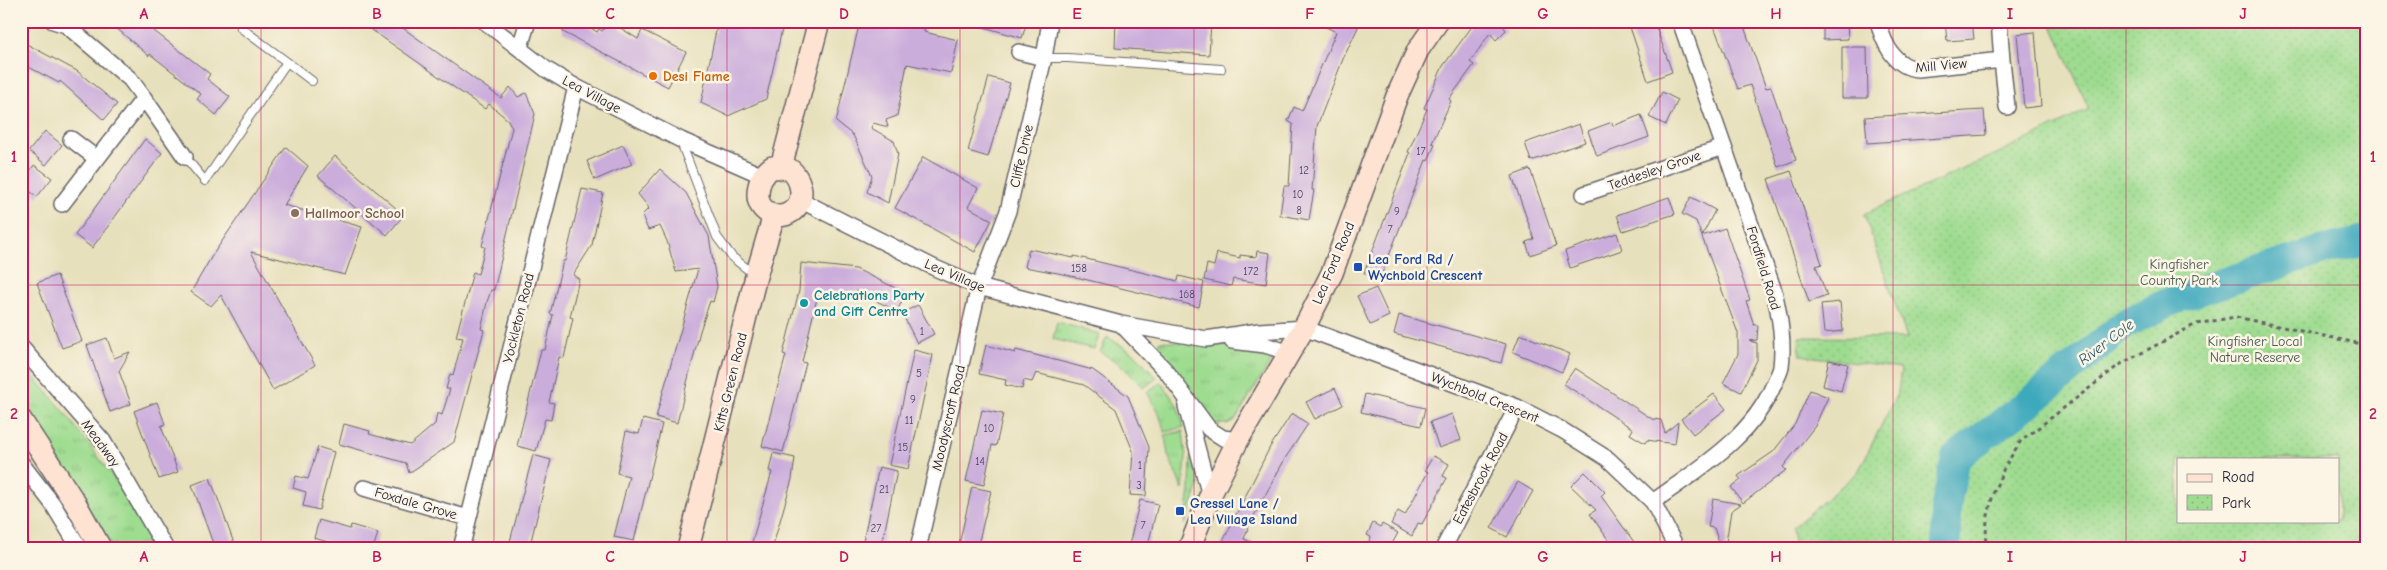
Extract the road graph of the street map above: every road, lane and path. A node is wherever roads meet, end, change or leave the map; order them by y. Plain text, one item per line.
1 (52, 21) edge
2 (246, 21) edge
3 (484, 21) edge
4 (528, 21) edge
5 (819, 21) edge
6 (1050, 21) edge
7 (1438, 21) edge
8 (1680, 21) edge
9 (1878, 21) edge
10 (1999, 21) edge
11 (520, 47) junction
12 (1019, 52) dead end
13 (1044, 58) junction
14 (2002, 60) junction
15 (287, 62) junction
16 (1221, 69) dead end
17 (312, 81) dead end
18 (576, 87) junction
19 (144, 98) junction
20 (2007, 106) dead end
21 (71, 139) dead end
22 (681, 140) junction
23 (1724, 147) junction
24 (185, 157) joint
25 (96, 158) junction
26 (781, 167) junction
27 (763, 176) junction
28 (1584, 194) dead end
29 (800, 200) junction
30 (62, 204) dead end
31 (774, 216) junction
32 (756, 276) junction
33 (979, 287) junction
34 (1121, 324) junction
35 (1304, 328) junction
36 (1206, 339) junction
37 (2366, 345) edge
38 (21, 347) edge
39 (1290, 353) junction
40 (1182, 391) junction
41 (1518, 407) junction
42 (21, 420) edge
43 (1238, 440) junction
44 (21, 463) edge
45 (364, 488) dead end
46 (1210, 496) junction
47 (1653, 502) junction
48 (468, 518) junction
49 (80, 549) edge
50 (101, 549) edge
51 (166, 549) edge
52 (461, 549) edge
53 (688, 549) edge
54 (918, 549) edge
55 (1189, 549) edge
56 (1443, 549) edge
57 (1677, 549) edge
58 (1985, 549) edge

1 - 19 street
2 - 15 lane
3 - 11 street, Lea Village
4 - 11 street
5 - 26 street
6 - 13 street, Cliffe Drive
7 - 35 street, Lea Ford Road
8 - 23 street, Fordfield Road
9 - 14 street, Mill View
10 - 14 street
11 - 18 street, Lea Village
12 - 13 street
13 - 16 lane
13 - 33 street, Cliffe Drive
14 - 20 street
15 - 17 lane
15 - 24 lane
18 - 22 street, Lea Village
18 - 48 street, Yockleton Road
19 - 24 street
19 - 25 street
21 - 25 street
22 - 27 street, Lea Village
22 - 32 lane
23 - 28 street, Teddesley Grove
23 - 47 street, Fordfield Road
25 - 30 street
26 - 27 street
26 - 29 street
27 - 31 street
29 - 31 street
29 - 33 street, Lea Village
31 - 32 street, Kitts Green Road
32 - 53 street, Kitts Green Road
33 - 34 street, Lea Village
33 - 54 street, Moodyscroft Road
34 - 36 street, Lea Village
34 - 40 street
35 - 36 street, Lea Village
35 - 39 street, Lea Ford Road
35 - 41 street, Wychbold Crescent
36 - 39 street
37 - 58 path
38 - 51 street, Meadway
39 - 43 street, Lea Ford Road
40 - 43 street
40 - 46 street
41 - 47 street, Wychbold Crescent
41 - 56 street, Eatesbrook Road
42 - 50 street
43 - 46 street, Lea Ford Road
44 - 49 street
45 - 48 street, Foxdale Grove
46 - 55 street, Lea Ford Road
47 - 57 street, Wychbold Crescent
48 - 52 street, Yockleton Road

